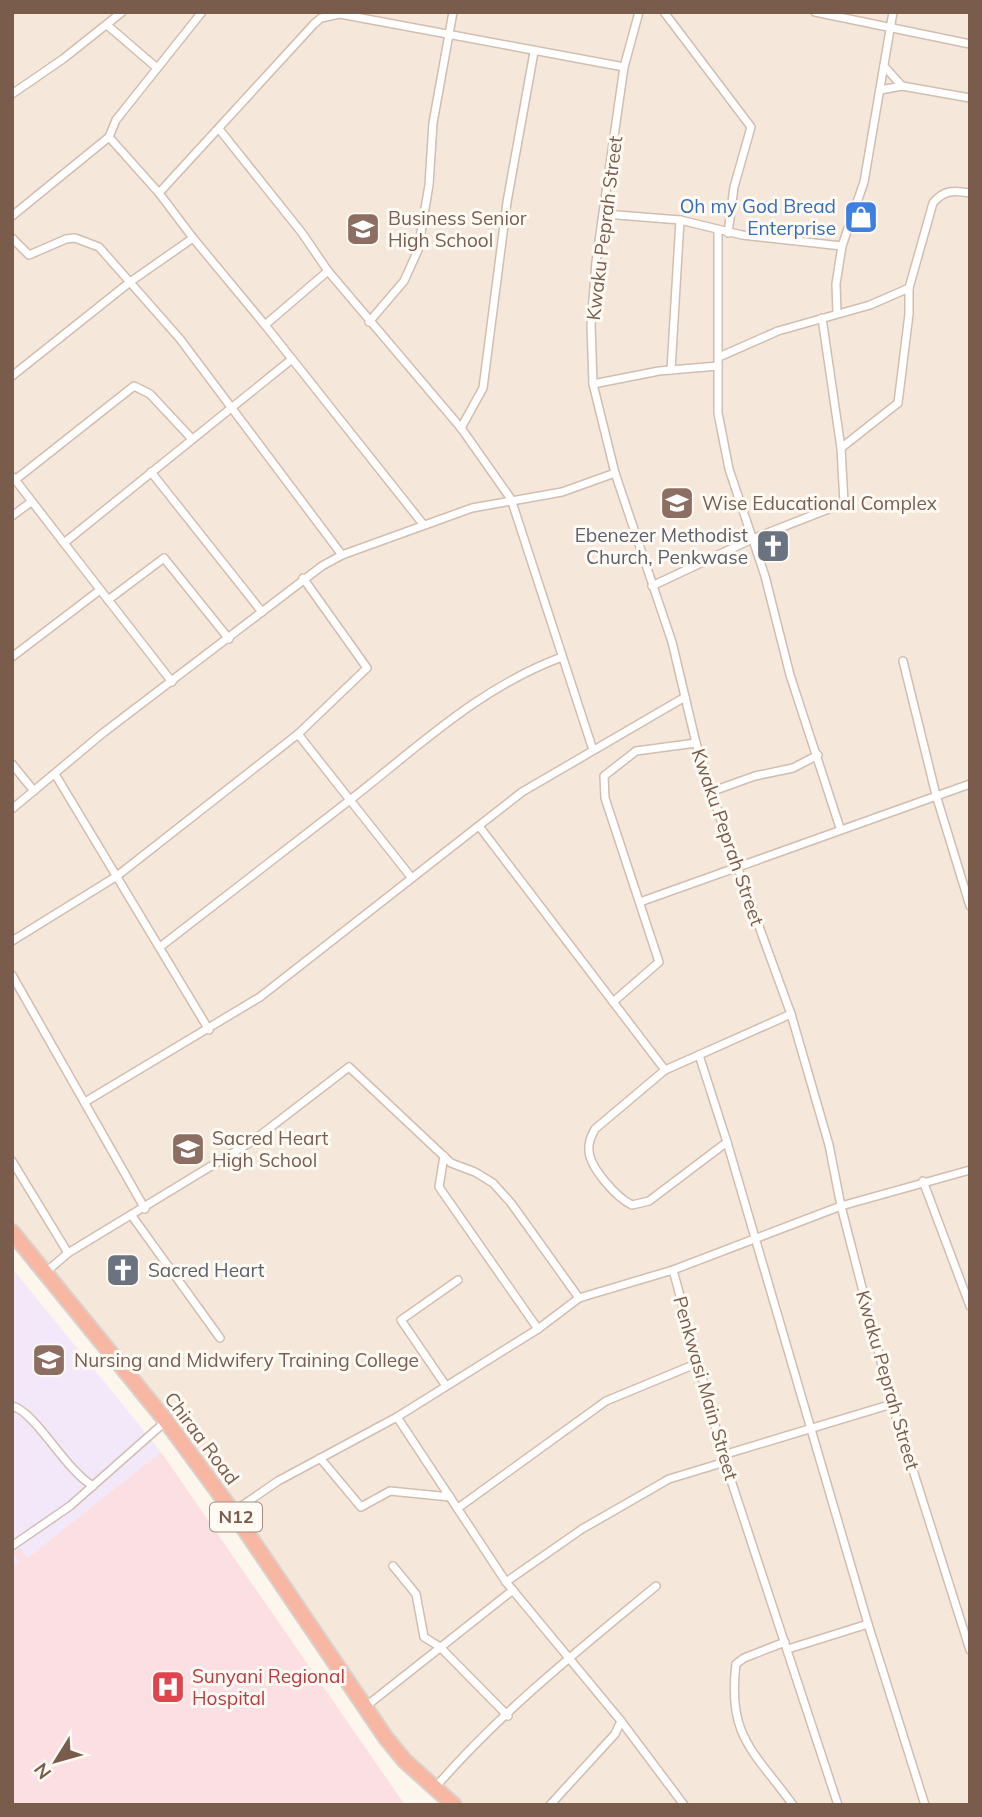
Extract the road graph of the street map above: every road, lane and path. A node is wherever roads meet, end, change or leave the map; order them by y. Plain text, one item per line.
1 (122, 12) edge
2 (201, 12) edge
3 (453, 12) edge
4 (639, 12) edge
5 (664, 12) edge
6 (815, 12) edge
7 (893, 12) edge
8 (340, 13) edge
9 (107, 25) junction
10 (888, 29) junction
11 (448, 34) junction
12 (970, 44) edge
13 (534, 52) junction
14 (884, 66) junction
15 (624, 67) junction
16 (157, 68) junction
17 (902, 86) junction
18 (880, 90) junction
19 (12, 94) edge
20 (970, 98) edge
21 (219, 129) junction
22 (109, 137) junction
23 (159, 193) junction
24 (970, 193) edge
25 (605, 214) junction
26 (12, 216) edge
27 (680, 220) junction
28 (718, 231) junction
29 (728, 233) junction
30 (12, 238) edge
31 (193, 238) junction
32 (842, 246) junction
33 (328, 271) junction
34 (130, 282) junction
35 (909, 288) junction
36 (837, 313) junction
37 (822, 318) junction
38 (369, 322) junction
39 (265, 325) junction
40 (719, 357) junction
41 (292, 359) junction
42 (718, 366) junction
43 (671, 370) junction
44 (14, 371) edge
45 (593, 384) junction
46 (231, 408) junction
47 (461, 428) junction
48 (192, 439) junction
49 (841, 448) junction
50 (151, 472) junction
51 (615, 474) junction
52 (14, 478) edge
53 (511, 499) junction
54 (31, 502) junction
55 (12, 516) edge
56 (423, 524) junction
57 (752, 539) junction
58 (64, 543) junction
59 (342, 555) junction
60 (303, 578) junction
61 (652, 586) junction
62 (100, 590) junction
63 (108, 600) junction
64 (262, 612) junction
65 (229, 639) junction
66 (12, 657) edge
67 (562, 657) junction
68 (904, 661) dead end
69 (172, 682) junction
70 (685, 696) junction
71 (298, 734) junction
72 (696, 743) junction
73 (593, 750) junction
74 (818, 755) junction
75 (12, 764) edge
76 (55, 774) junction
77 (970, 784) edge
78 (34, 791) junction
79 (713, 791) junction
80 (936, 795) junction
81 (350, 800) junction
82 (12, 809) edge
83 (479, 826) junction
84 (840, 828) junction
85 (737, 868) junction
86 (117, 876) junction
87 (411, 877) junction
88 (640, 902) junction
89 (970, 906) edge
90 (12, 942) edge
91 (160, 947) junction
92 (12, 975) edge
93 (613, 1002) junction
94 (791, 1014) junction
95 (209, 1030) junction
96 (699, 1055) junction
97 (665, 1070) junction
98 (85, 1102) junction
99 (727, 1142) junction
100 (444, 1156) junction
101 (12, 1161) edge
102 (970, 1170) edge
103 (923, 1181) junction
104 (841, 1206) junction
105 (145, 1209) junction
106 (132, 1216) junction
107 (12, 1232) edge
108 (755, 1239) junction
109 (68, 1253) junction
110 (673, 1270) junction
111 (46, 1272) junction
112 (458, 1280) dead end
113 (579, 1298) junction
114 (970, 1306) edge
115 (538, 1329) junction
116 (220, 1339) dead end
117 (698, 1363) junction
118 (446, 1386) junction
119 (892, 1404) junction
120 (12, 1406) edge
121 (397, 1417) junction
122 (166, 1421) junction
123 (811, 1428) junction
124 (320, 1458) junction
125 (724, 1459) junction
126 (93, 1486) junction
127 (450, 1497) junction
128 (458, 1508) junction
129 (233, 1512) junction
130 (12, 1546) edge
131 (393, 1566) dead end
132 (506, 1582) junction
133 (656, 1586) dead end
134 (513, 1590) junction
135 (868, 1624) junction
136 (786, 1646) junction
137 (440, 1647) junction
138 (970, 1650) edge
139 (569, 1657) junction
140 (365, 1707) junction
141 (508, 1716) junction
142 (621, 1721) junction
143 (434, 1789) junction
144 (454, 1805) edge
145 (551, 1805) edge
146 (684, 1805) edge
147 (793, 1805) edge
148 (838, 1805) edge
149 (925, 1805) edge

1 - 9 street
2 - 16 street
3 - 11 street
4 - 15 street, Kwaku Peprah Street
5 - 29 street
6 - 10 street
7 - 10 street
8 - 11 street
8 - 21 street
9 - 16 street
9 - 19 street
10 - 12 street
10 - 14 street
11 - 13 street
11 - 38 street
13 - 15 street
13 - 47 street
14 - 17 street
14 - 18 street
15 - 25 street, Kwaku Peprah Street
16 - 22 street
17 - 18 street
17 - 20 street
18 - 32 street
21 - 23 street
21 - 33 street
22 - 23 street
22 - 26 street
23 - 31 street
24 - 35 street
25 - 27 street
25 - 45 street, Kwaku Peprah Street
27 - 28 street
27 - 43 street
28 - 29 street
28 - 40 street
29 - 32 street
30 - 34 street
31 - 34 street
31 - 39 street
32 - 36 street
33 - 38 street
33 - 39 street
34 - 44 street
34 - 46 street
35 - 36 street
35 - 49 street
36 - 37 street
37 - 40 street
37 - 49 street
38 - 47 street
39 - 41 street
40 - 42 street
41 - 46 street
41 - 56 street
42 - 43 street
42 - 57 street
43 - 45 street
45 - 51 street, Kwaku Peprah Street
46 - 48 street
46 - 59 street
47 - 53 street
48 - 50 street
48 - 52 street
49 - 57 street
50 - 58 street
50 - 64 street
51 - 53 street
51 - 61 street, Kwaku Peprah Street
52 - 54 street
53 - 56 street
53 - 67 street
54 - 55 street
54 - 58 street
56 - 59 street
57 - 61 street
57 - 74 street
58 - 62 street
59 - 60 street
60 - 64 street
60 - 71 street
61 - 70 street, Kwaku Peprah Street
62 - 63 street
62 - 66 street
63 - 65 street
63 - 69 street
64 - 65 street
65 - 69 street
67 - 73 street
67 - 81 street
68 - 80 street
69 - 76 street
70 - 72 street, Kwaku Peprah Street
70 - 73 street
71 - 81 street
71 - 86 street
72 - 79 street, Kwaku Peprah Street
72 - 88 street
73 - 83 street
74 - 79 street
74 - 84 street
75 - 78 street
76 - 78 street
76 - 86 street
77 - 80 street
78 - 82 street
79 - 85 street, Kwaku Peprah Street
80 - 84 street
80 - 89 street
81 - 87 street
81 - 91 street
83 - 87 street
83 - 93 street
84 - 85 street
85 - 88 street
85 - 94 street, Kwaku Peprah Street
86 - 90 street
86 - 91 street
87 - 95 street
88 - 93 street
91 - 95 street
92 - 98 street
93 - 97 street
94 - 96 street
94 - 104 street, Kwaku Peprah Street
95 - 98 street
96 - 97 street
96 - 99 street
97 - 99 street
98 - 105 street
99 - 108 street
100 - 105 street
100 - 113 street
100 - 115 street
101 - 109 street
102 - 103 street, Penkwasi Main Street
103 - 104 street, Penkwasi Main Street
103 - 114 street
104 - 108 street, Penkwasi Main Street
104 - 119 street, Kwaku Peprah Street
105 - 106 street
106 - 109 street
106 - 116 street
107 - 111 highway, Chiraa Road / N12
108 - 110 street, Penkwasi Main Street
108 - 123 street
109 - 111 street
110 - 113 street
110 - 117 street, Penkwasi Main Street
111 - 122 highway, Chiraa Road / N12
112 - 118 street
113 - 115 street
115 - 118 street
117 - 125 street, Penkwasi Main Street
117 - 128 street
118 - 121 street
119 - 123 street
119 - 138 street, Kwaku Peprah Street
120 - 126 street
121 - 124 street
121 - 127 street
122 - 126 street
122 - 129 highway, Chiraa Road / N12
123 - 125 street
123 - 135 street
124 - 127 street
124 - 129 street
125 - 132 street
125 - 136 street, Penkwasi Main Street
126 - 130 street
127 - 128 street
128 - 132 street
129 - 140 highway, Chiraa Road / N12
131 - 137 street
132 - 134 street
133 - 139 street
134 - 137 street
134 - 139 street
135 - 136 street
135 - 149 street
136 - 147 street
136 - 148 street, Penkwasi Main Street
137 - 140 street
137 - 141 street
139 - 141 street
139 - 142 street
140 - 143 highway, Chiraa Road / N12
141 - 143 street
142 - 145 street
142 - 146 street
143 - 144 highway, Chiraa Road / N12

